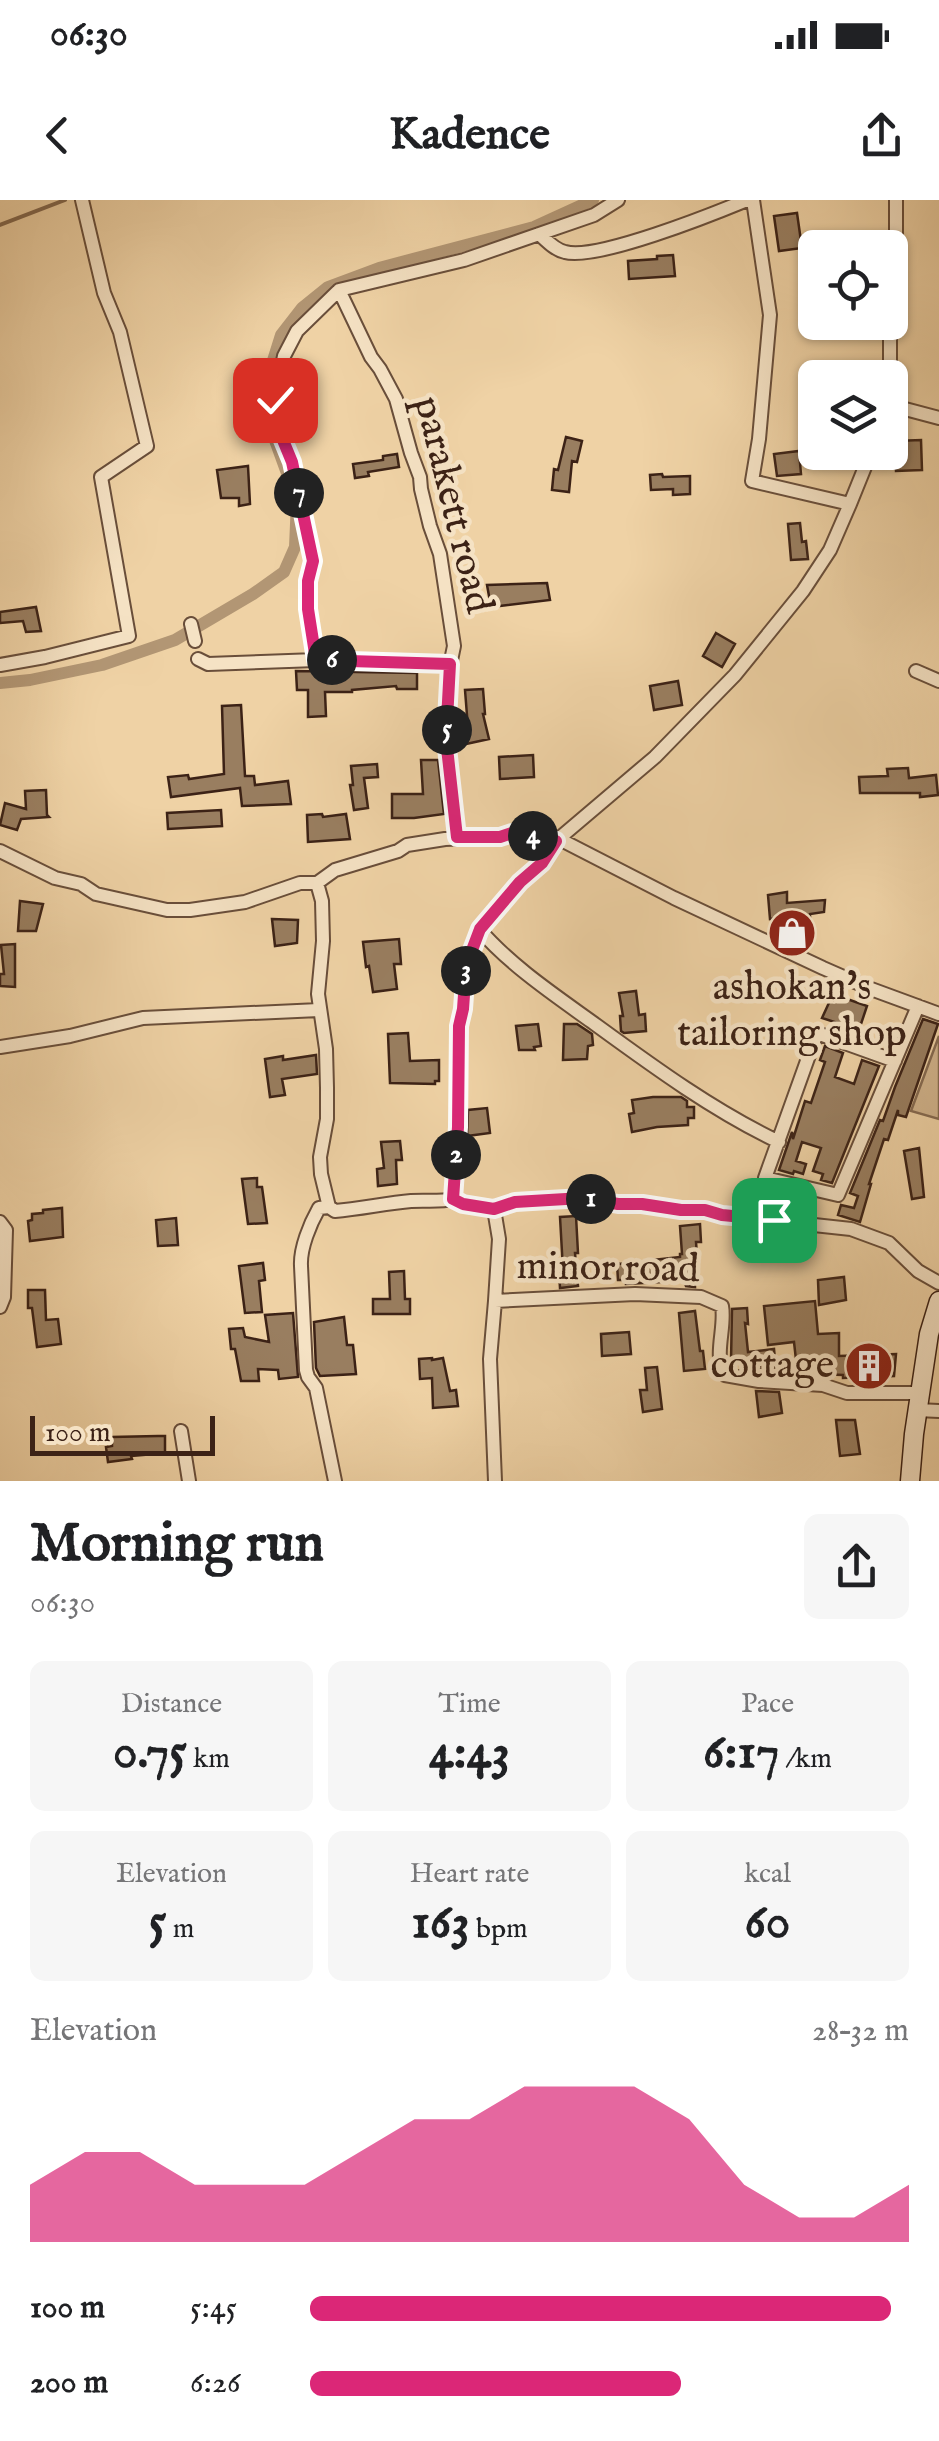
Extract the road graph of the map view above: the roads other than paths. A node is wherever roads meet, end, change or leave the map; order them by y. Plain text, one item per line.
1 (82, 200) edge
2 (618, 200) edge
3 (750, 200) edge
4 (896, 200) edge
5 (539, 234) junction
6 (338, 290) junction
7 (890, 360) edge
8 (908, 410) edge
9 (939, 418) edge
10 (864, 470) edge
11 (850, 504) junction
12 (191, 624) dead end
13 (194, 641) dead end
14 (198, 659) dead end
15 (316, 660) junction
16 (450, 664) junction
17 (0, 665) edge
18 (916, 671) dead end
19 (939, 681) edge
20 (457, 837) junction
21 (556, 841) junction
22 (0, 851) edge
23 (317, 883) junction
24 (480, 929) junction
25 (918, 1006) junction
26 (319, 1010) junction
27 (939, 1014) edge
28 (0, 1047) edge
29 (895, 1061) junction
30 (779, 1142) junction
31 (453, 1199) junction
32 (328, 1207) junction
33 (494, 1209) junction
34 (0, 1222) edge
35 (939, 1283) edge
36 (495, 1301) junction
37 (939, 1301) edge
38 (0, 1308) edge
39 (919, 1401) junction
40 (939, 1411) edge
41 (181, 1431) dead end
42 (189, 1481) edge
43 (335, 1481) edge
44 (495, 1481) edge
45 (910, 1481) edge

1 - 17 street
2 - 5 street
3 - 5 street
3 - 11 street
4 - 7 street
5 - 6 street
6 - 15 street
6 - 16 street, parakett road
8 - 9 street
10 - 11 street
11 - 21 street
12 - 13 street
14 - 15 street
15 - 16 street
16 - 20 street, parakett road
18 - 19 street
20 - 21 street
20 - 23 street
21 - 24 street
21 - 25 street
22 - 23 street
23 - 26 street
24 - 30 street
24 - 31 street
25 - 27 street
25 - 29 street
26 - 28 street
26 - 32 street
29 - 30 street
29 - 30 street
31 - 32 street
31 - 33 street
32 - 43 street
33 - 35 street
33 - 36 street, minor road
34 - 38 street
36 - 39 street, minor road
36 - 44 street
37 - 39 main road
39 - 40 street
39 - 45 main road
41 - 42 street

